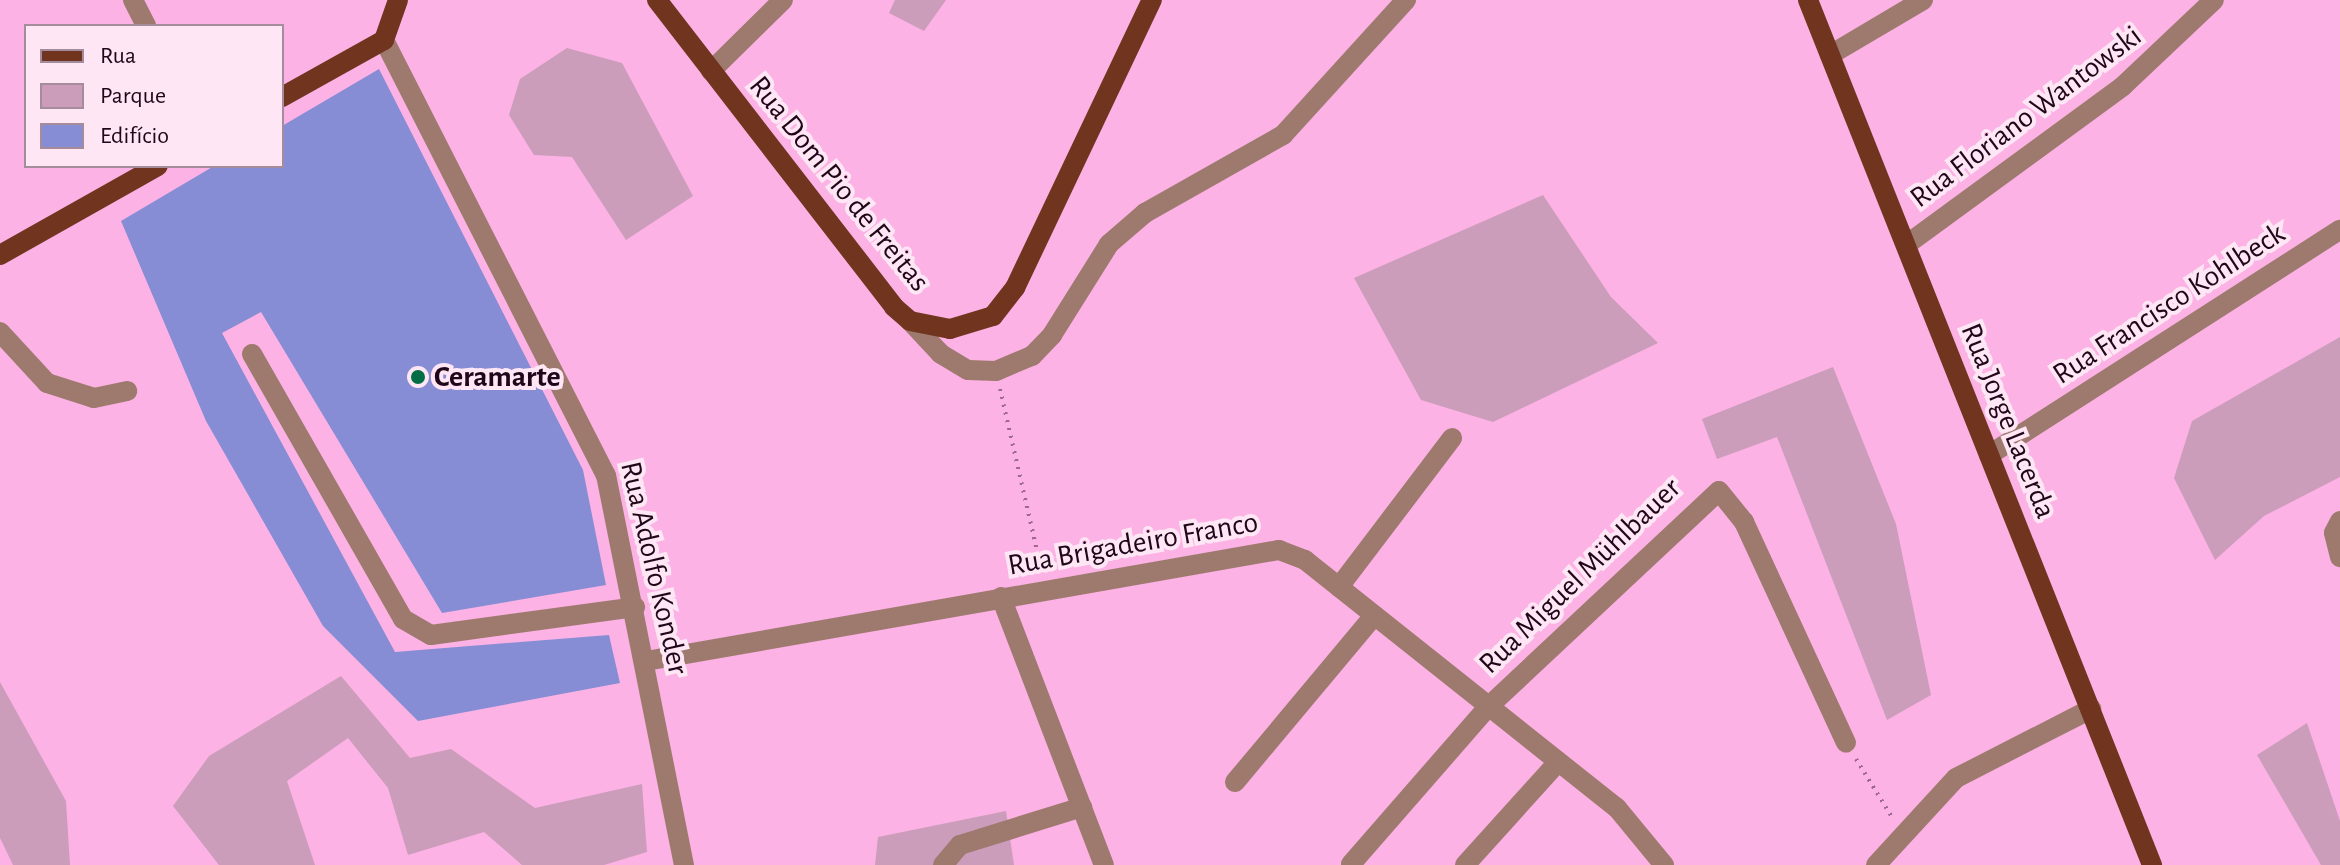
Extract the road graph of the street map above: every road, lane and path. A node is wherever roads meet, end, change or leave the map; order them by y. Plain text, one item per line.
1 (133, 0) edge
2 (398, 0) edge
3 (657, 0) edge
4 (783, 0) edge
5 (1152, 0) edge
6 (1406, 0) edge
7 (1808, 0) edge
8 (1923, 0) edge
9 (2214, 0) edge
10 (145, 24) edge
11 (384, 40) junction
12 (1830, 55) junction
13 (711, 71) junction
14 (284, 96) edge
15 (154, 168) edge
16 (2340, 230) edge
17 (1906, 245) junction
18 (0, 255) edge
19 (910, 321) junction
20 (0, 332) edge
21 (252, 354) dead end
22 (996, 371) junction
23 (127, 391) dead end
24 (1452, 438) dead end
25 (1989, 455) junction
26 (2337, 527) edge
27 (2340, 557) edge
28 (1339, 587) junction
29 (1046, 588) junction
30 (1001, 597) junction
31 (635, 607) junction
32 (1374, 616) junction
33 (646, 661) junction
34 (1488, 707) junction
35 (2091, 709) junction
36 (1846, 743) joint
37 (1558, 762) junction
38 (1235, 782) dead end
39 (1082, 807) junction
40 (1901, 831) junction
41 (1351, 864) edge
42 (684, 865) edge
43 (943, 865) edge
44 (1104, 865) edge
45 (1465, 865) edge
46 (1664, 865) edge
47 (1876, 865) edge
48 (2152, 865) edge

1 - 10 street
2 - 11 main road
3 - 13 main road, Rua Dom Pio de Freitas
4 - 13 street
5 - 19 main road, Rua Dom Pio de Freitas
6 - 22 street
7 - 12 main road, Rua Jorge Lacerda
8 - 12 street
9 - 17 street, Rua Floriano Wantowski
11 - 14 main road
11 - 31 street, Rua Adolfo Konder
12 - 17 main road, Rua Jorge Lacerda
13 - 19 main road, Rua Dom Pio de Freitas
15 - 18 main road
16 - 25 street, Rua Francisco Kohlbeck
17 - 25 main road, Rua Jorge Lacerda
19 - 22 street
20 - 23 street
21 - 31 street
22 - 29 path
24 - 28 street
25 - 35 main road, Rua Jorge Lacerda
26 - 27 street
28 - 29 street, Rua Brigadeiro Franco
28 - 32 street, Rua Brigadeiro Franco
29 - 30 street, Rua Brigadeiro Franco
30 - 33 street, Rua Brigadeiro Franco
30 - 39 street
31 - 33 street, Rua Adolfo Konder
32 - 34 street, Rua Brigadeiro Franco
32 - 38 street
33 - 42 street, Rua Adolfo Konder
34 - 36 street, Rua Miguel Mühlbauer
34 - 37 street, Rua Brigadeiro Franco
34 - 41 street
35 - 40 street
35 - 48 main road, Rua Jorge Lacerda
36 - 40 path
37 - 45 street
37 - 46 street, Rua Brigadeiro Franco
39 - 43 street
39 - 44 street
40 - 47 street

